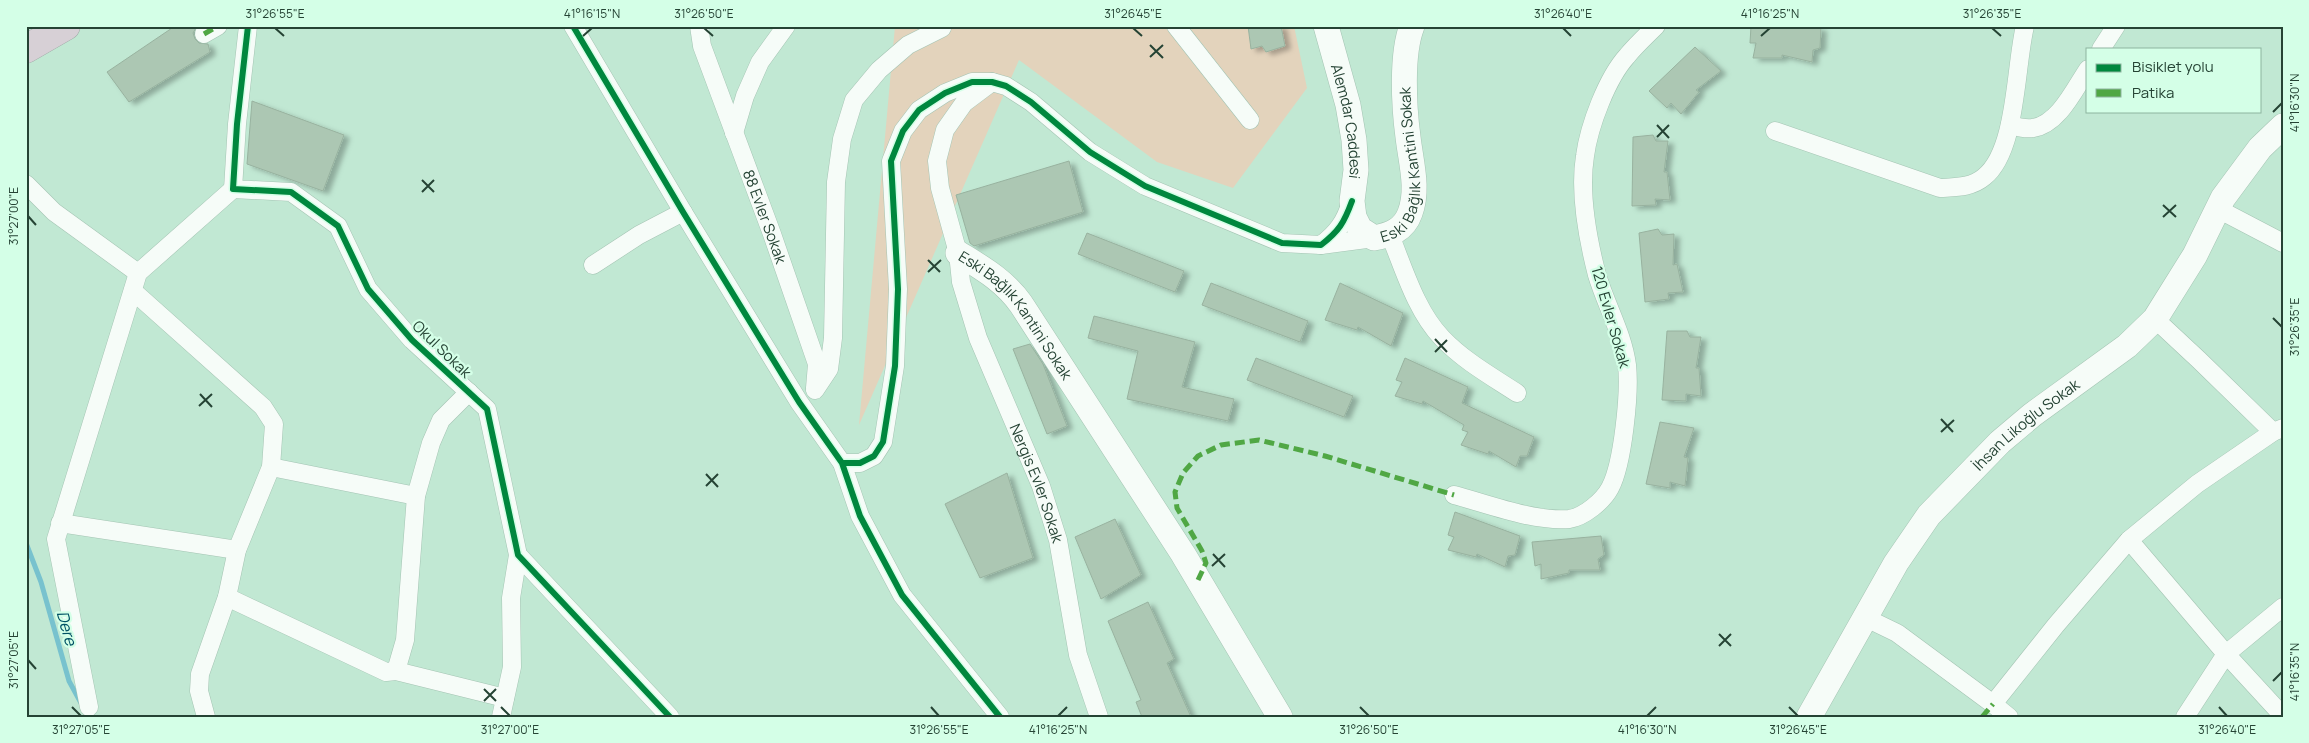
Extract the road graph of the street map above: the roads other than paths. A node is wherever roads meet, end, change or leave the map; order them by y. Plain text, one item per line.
1 (66, 26) edge
2 (248, 26) edge
3 (573, 26) edge
4 (699, 26) edge
5 (786, 26) edge
6 (1176, 26) edge
7 (1326, 26) edge
8 (1412, 26) edge
9 (1656, 26) edge
10 (2025, 26) edge
11 (2116, 26) edge
12 (942, 28) dead end
13 (2102, 48) edge
14 (26, 49) edge
15 (2086, 72) edge
16 (992, 82) junction
17 (1250, 120) dead end
18 (2010, 125) junction
19 (2283, 126) edge
20 (1775, 131) dead end
21 (734, 133) junction
22 (26, 184) edge
23 (233, 189) junction
24 (1352, 201) junction
25 (2218, 209) junction
26 (683, 212) junction
27 (1382, 236) junction
28 (2283, 243) edge
29 (1321, 246) junction
30 (958, 253) junction
31 (594, 266) dead end
32 (138, 273) junction
33 (132, 291) junction
34 (2155, 319) junction
35 (814, 390) junction
36 (469, 392) junction
37 (1517, 393) dead end
38 (799, 402) junction
39 (2278, 430) edge
40 (842, 463) junction
41 (271, 467) junction
42 (1454, 495) dead end
43 (416, 496) junction
44 (60, 523) junction
45 (2129, 540) junction
46 (237, 550) junction
47 (518, 555) junction
48 (227, 596) junction
49 (2283, 607) edge
50 (1864, 618) junction
51 (2226, 654) junction
52 (396, 671) junction
53 (504, 698) junction
54 (1993, 704) junction
55 (89, 707) dead end
56 (2283, 716) edge
57 (206, 717) edge
58 (501, 717) edge
59 (670, 717) edge
60 (1000, 717) edge
61 (1099, 717) edge
62 (1280, 717) edge
63 (1808, 717) edge
64 (2009, 717) edge
65 (2185, 717) edge

1 - 14 highway
2 - 23 street
3 - 26 street
4 - 21 street, 88 Evler Sokak
5 - 21 street
6 - 17 street
7 - 24 street, Alemdar Caddesi
8 - 27 street, Eski Bağlık Kantini Sokak
9 - 42 street, 120 Evler Sokak
10 - 18 street
11 - 13 street
12 - 35 street
15 - 18 street
16 - 29 street, Eski Bağlık Kantini Sokak
16 - 30 street, Eski Bağlık Kantini Sokak
16 - 40 street
18 - 20 street
19 - 25 street, İhsan Likoğlu Sokak
21 - 35 street, 88 Evler Sokak
22 - 32 street
23 - 32 street
23 - 36 street, Okul Sokak
24 - 27 street, Alemdar Caddesi
24 - 29 street, Eski Bağlık Kantini Sokak
25 - 28 street
25 - 34 street, İhsan Likoğlu Sokak
26 - 31 street
26 - 38 street
27 - 29 street, Eski Bağlık Kantini Sokak
27 - 37 street
30 - 61 street, Nergis Evler Sokak
30 - 62 street, Eski Bağlık Kantini Sokak
32 - 33 street
33 - 41 street
33 - 44 street
34 - 39 street
34 - 50 street, İhsan Likoğlu Sokak
35 - 38 street
36 - 43 street
36 - 47 street, Okul Sokak
38 - 40 street
39 - 45 street
40 - 60 street
41 - 43 street
41 - 46 street
43 - 52 street
44 - 46 street
44 - 55 street
45 - 51 street
45 - 54 street
46 - 48 street
47 - 53 street
47 - 59 street
48 - 52 street
48 - 57 street
49 - 51 street
50 - 54 street
50 - 63 street, İhsan Likoğlu Sokak
51 - 56 street
51 - 65 street
52 - 53 street
53 - 58 street
54 - 64 street

